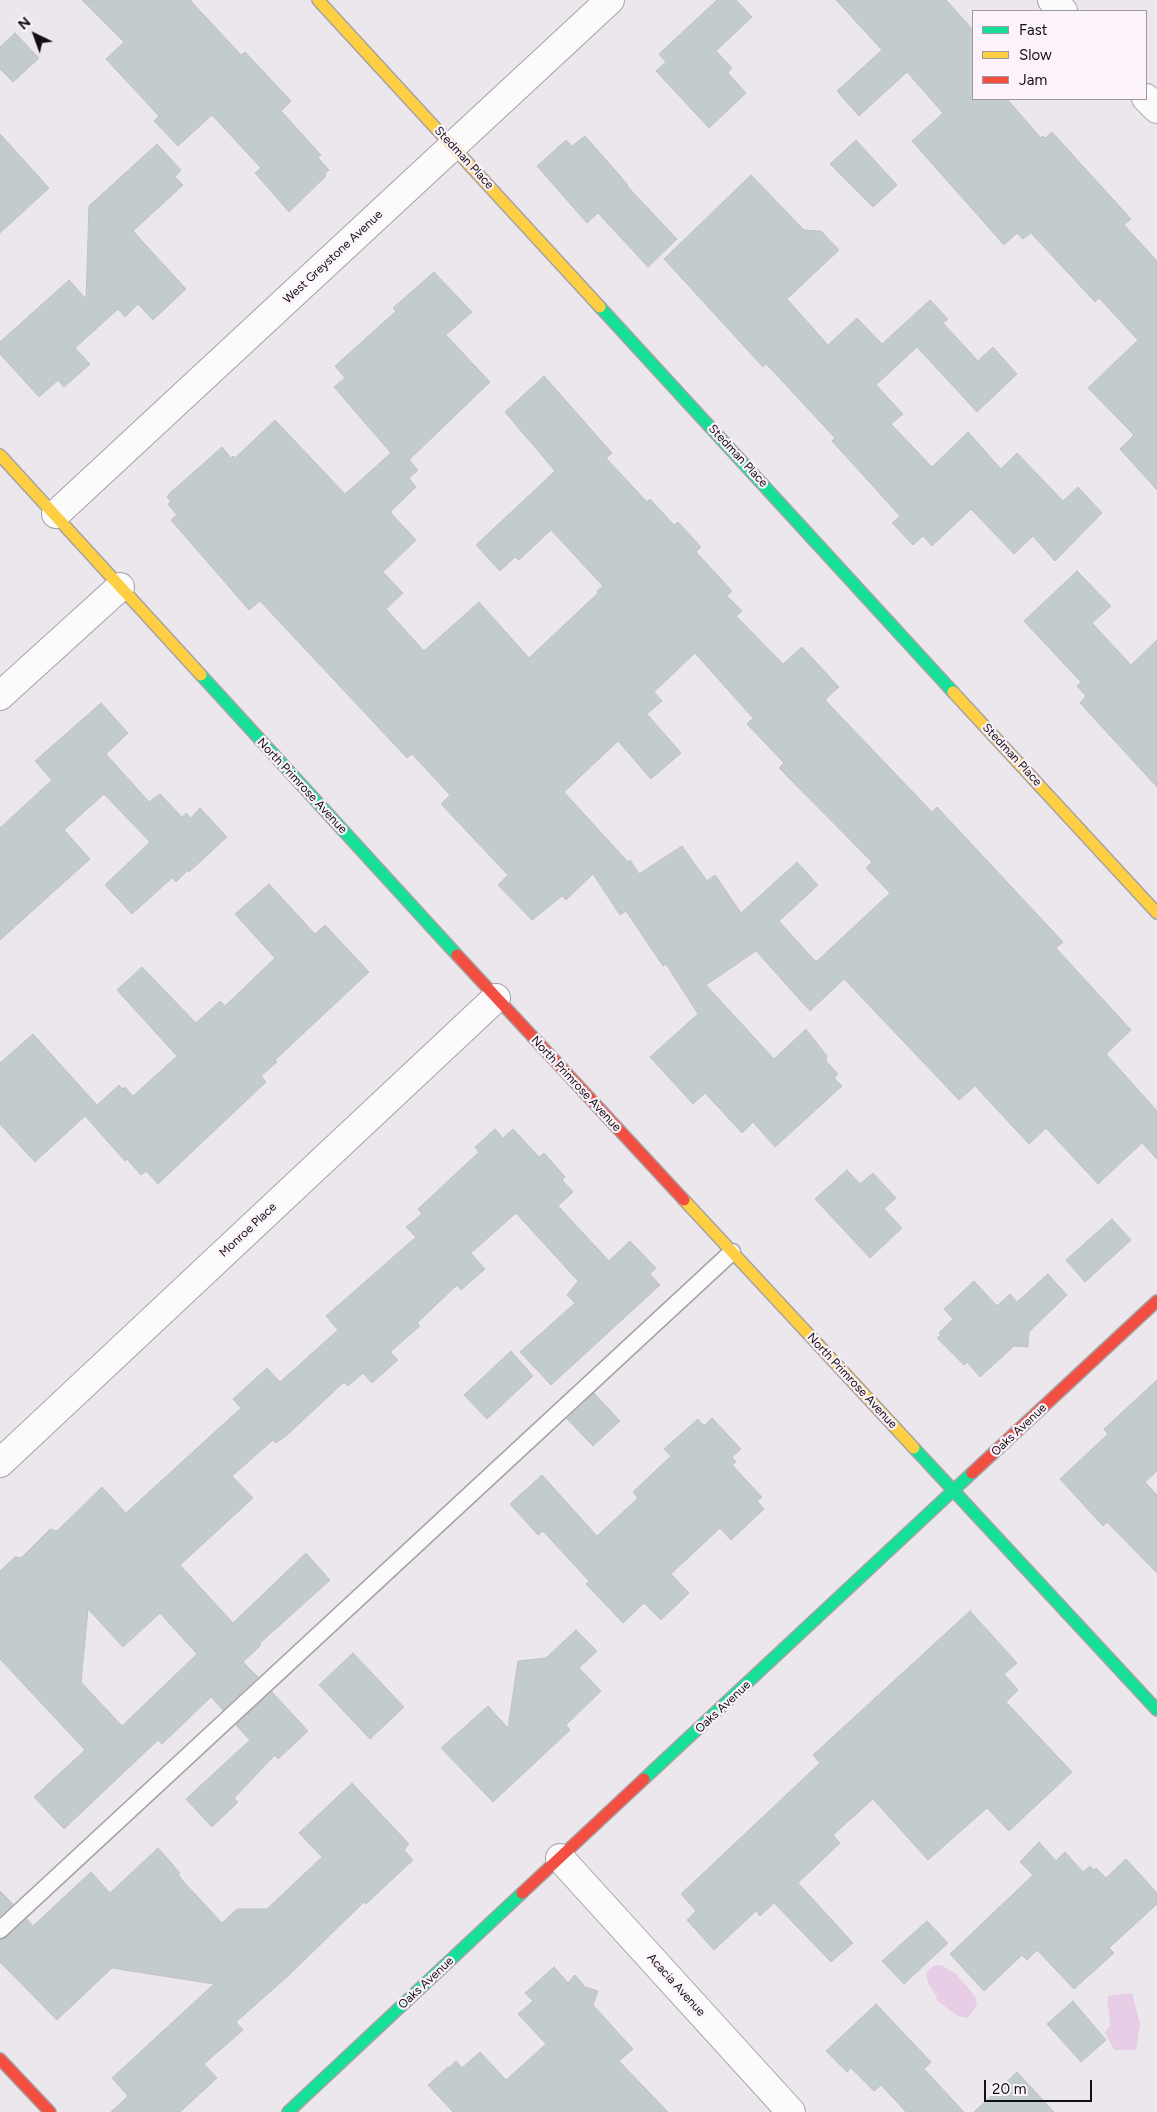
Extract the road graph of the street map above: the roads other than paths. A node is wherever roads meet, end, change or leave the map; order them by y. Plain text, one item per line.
1 (318, 0) edge
2 (610, 0) edge
3 (1052, 0) edge
4 (1062, 10) edge
5 (1147, 99) edge
6 (1157, 109) edge
7 (453, 146) junction
8 (0, 455) edge
9 (56, 514) junction
10 (120, 587) junction
11 (0, 696) edge
12 (1157, 913) edge
13 (496, 998) junction
14 (732, 1252) junction
15 (1157, 1302) edge
16 (0, 1463) edge
17 (954, 1491) junction
18 (1157, 1710) edge
19 (560, 1858) junction
20 (0, 1930) edge
21 (0, 2059) edge
22 (50, 2112) edge
23 (288, 2112) edge
24 (791, 2112) edge

1 - 7 street, Stedman Place
2 - 7 street, West Greystone Avenue
3 - 4 street
5 - 6 street
7 - 9 street, West Greystone Avenue
7 - 12 street, Stedman Place
8 - 9 street, North Primrose Avenue
9 - 10 street, North Primrose Avenue
10 - 11 street
10 - 13 street, North Primrose Avenue
13 - 14 street, North Primrose Avenue
13 - 16 street, Monroe Place
14 - 17 street, North Primrose Avenue
14 - 20 lane
15 - 17 street, Oaks Avenue
17 - 18 street, North Primrose Avenue
17 - 19 street, Oaks Avenue
19 - 23 street, Oaks Avenue
19 - 24 street, Acacia Avenue
21 - 22 street

